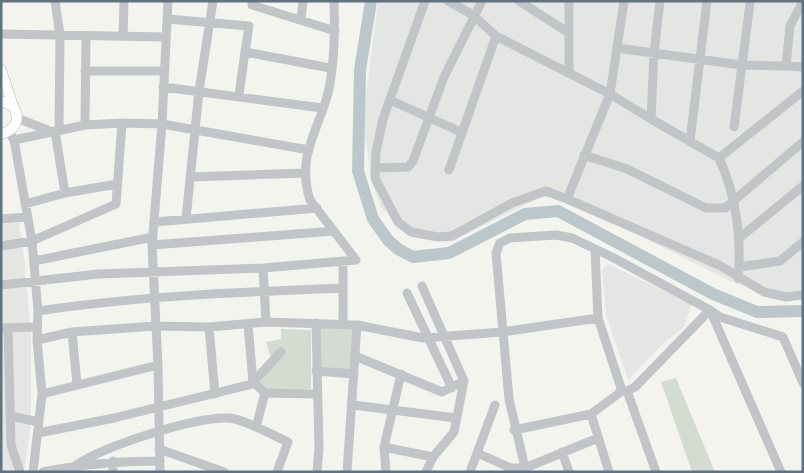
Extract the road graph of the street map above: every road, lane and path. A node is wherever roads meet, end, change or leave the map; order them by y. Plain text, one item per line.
1 (55, 1) edge
2 (124, 1) edge
3 (168, 1) edge
4 (213, 1) edge
5 (252, 1) edge
6 (303, 1) edge
7 (334, 1) edge
8 (425, 1) edge
9 (448, 1) edge
10 (482, 1) edge
11 (520, 1) edge
12 (569, 1) edge
13 (624, 1) edge
14 (660, 1) edge
15 (707, 1) edge
16 (802, 2) edge
17 (750, 3) dead end
18 (473, 15) junction
19 (167, 19) junction
20 (301, 20) junction
21 (210, 22) junction
22 (334, 31) junction
23 (569, 33) junction
24 (1, 34) edge
25 (60, 35) junction
26 (123, 36) junction
27 (496, 36) junction
28 (86, 37) junction
29 (166, 37) junction
30 (617, 48) junction
31 (245, 52) junction
32 (654, 53) junction
33 (701, 58) junction
34 (741, 64) junction
35 (786, 66) junction
36 (803, 67) edge
37 (330, 68) junction
38 (1, 70) edge
39 (85, 71) junction
40 (164, 71) junction
41 (569, 73) junction
42 (163, 87) junction
43 (199, 91) junction
44 (803, 91) edge
45 (610, 94) junction
46 (240, 96) junction
47 (390, 100) junction
48 (1, 101) edge
49 (13, 106) junction
50 (322, 108) junction
51 (430, 116) junction
52 (18, 118) junction
53 (651, 119) junction
54 (122, 123) junction
55 (162, 124) junction
56 (85, 126) junction
57 (734, 127) dead end
58 (195, 130) junction
59 (55, 131) junction
60 (461, 132) junction
61 (8, 136) edge
62 (690, 141) junction
63 (803, 142) edge
64 (309, 150) junction
65 (584, 155) junction
66 (719, 158) junction
67 (376, 168) junction
68 (449, 170) dead end
69 (306, 173) junction
70 (190, 176) junction
71 (117, 184) junction
72 (803, 186) edge
73 (65, 193) junction
74 (567, 199) junction
75 (734, 201) junction
76 (24, 204) junction
77 (317, 208) junction
78 (27, 217) junction
79 (1, 218) edge
80 (186, 219) junction
81 (155, 222) junction
82 (334, 231) junction
83 (738, 240) junction
84 (32, 241) junction
85 (152, 241) junction
86 (803, 242) edge
87 (1, 246) edge
88 (595, 249) junction
89 (34, 261) junction
90 (343, 261) junction
91 (739, 267) junction
92 (263, 268) junction
93 (152, 271) junction
94 (738, 278) junction
95 (35, 283) junction
96 (1, 285) edge
97 (422, 286) dead end
98 (343, 288) junction
99 (264, 291) junction
100 (407, 293) dead end
101 (803, 295) edge
102 (154, 297) junction
103 (710, 310) junction
104 (38, 311) junction
105 (598, 318) junction
106 (266, 322) junction
107 (316, 323) junction
108 (248, 324) junction
109 (343, 324) junction
110 (357, 325) junction
111 (155, 326) junction
112 (37, 327) junction
113 (209, 327) junction
114 (5, 328) edge
115 (72, 332) junction
116 (502, 332) junction
117 (445, 336) junction
118 (427, 338) junction
119 (37, 340) junction
120 (281, 352) dead end
121 (355, 356) junction
122 (158, 365) junction
123 (316, 371) junction
124 (354, 374) junction
125 (401, 374) junction
126 (464, 381) junction
127 (254, 383) junction
128 (803, 383) edge
129 (77, 385) junction
130 (452, 388) junction
131 (624, 391) junction
132 (265, 393) junction
133 (42, 394) junction
134 (215, 394) junction
135 (316, 394) junction
136 (353, 405) junction
137 (495, 405) dead end
138 (159, 407) junction
139 (392, 409) junction
140 (591, 414) junction
141 (10, 416) junction
142 (456, 418) junction
143 (39, 422) junction
144 (256, 427) junction
145 (514, 430) junction
146 (159, 432) junction
147 (38, 433) junction
148 (598, 438) junction
149 (384, 447) junction
150 (160, 449) junction
151 (562, 452) junction
152 (477, 453) junction
153 (433, 457) junction
154 (113, 461) junction
155 (75, 468) edge
156 (161, 469) edge
157 (510, 470) edge
158 (525, 470) edge
159 (427, 471) edge
160 (20, 472) edge
161 (33, 472) edge
162 (42, 472) edge
163 (113, 472) edge
164 (224, 472) edge
165 (277, 472) edge
166 (317, 472) edge
167 (346, 472) edge
168 (386, 472) edge
169 (470, 472) edge
170 (569, 472) edge
171 (609, 472) edge
172 (656, 472) edge
173 (781, 472) edge

1 - 25 street
2 - 26 street
3 - 19 street
4 - 21 street
5 - 20 street
6 - 20 street
7 - 22 street
8 - 47 street
9 - 18 street
10 - 18 street
11 - 23 street
12 - 23 street
13 - 30 street
14 - 32 street
15 - 33 street
16 - 35 street
17 - 34 street
18 - 27 street
18 - 51 street
19 - 21 street
19 - 29 street
20 - 22 street
21 - 31 street
21 - 43 street
22 - 37 street
23 - 41 street
24 - 25 street
25 - 28 street
25 - 59 street
26 - 28 street
26 - 29 street
27 - 41 street
27 - 60 street
28 - 39 street
29 - 40 street
30 - 32 street
30 - 45 street
31 - 37 street
31 - 46 street
32 - 33 street
32 - 53 street
33 - 34 street
33 - 62 street
34 - 35 street
34 - 57 street
35 - 36 street
37 - 50 street
38 - 49 main road
39 - 40 street
39 - 56 street
40 - 42 street
41 - 45 street
42 - 43 street
42 - 55 street
43 - 46 street
43 - 58 street
44 - 66 street
45 - 53 street
45 - 65 street
46 - 50 street
47 - 51 street
47 - 67 street
48 - 49 main road
49 - 52 main road
50 - 64 street
51 - 60 street
51 - 67 street
52 - 59 street
52 - 61 main road
53 - 62 street
54 - 55 street
54 - 56 street
54 - 71 street
55 - 58 street
55 - 81 street
56 - 59 street
58 - 64 street
58 - 70 street
59 - 61 street
59 - 73 street
60 - 68 street
61 - 76 street
62 - 66 street
63 - 75 street
64 - 69 street
65 - 74 street
65 - 75 street
66 - 75 street
67 - 74 street
69 - 70 street
69 - 77 street
70 - 80 street
71 - 73 street
71 - 84 street
72 - 83 street
73 - 76 street
74 - 94 street
75 - 83 street
76 - 78 street
77 - 80 street
77 - 82 street
78 - 79 street
78 - 84 street
80 - 81 street
81 - 85 street
82 - 85 street
82 - 90 street
83 - 91 street
84 - 87 street
84 - 89 street
85 - 89 street
85 - 93 street
86 - 91 street
88 - 103 street
88 - 105 street
88 - 116 street
89 - 95 street
90 - 92 street
90 - 98 street
91 - 94 street
92 - 93 street
92 - 99 street
93 - 95 street
93 - 102 street
94 - 101 street
95 - 96 street
95 - 104 street
97 - 117 street
98 - 99 street
98 - 109 street
99 - 102 street
99 - 106 street
100 - 118 street
102 - 104 street
102 - 111 street
103 - 128 street
103 - 131 street
103 - 173 street
104 - 112 street
105 - 116 street
105 - 131 street
106 - 107 street
106 - 108 street
107 - 109 street
107 - 123 street
108 - 113 street
108 - 127 street
109 - 110 street
110 - 118 street
110 - 121 street
111 - 113 street
111 - 115 street
111 - 122 street
112 - 114 street
112 - 119 street
113 - 134 street
114 - 141 street
115 - 119 street
115 - 129 street
116 - 117 street
116 - 145 street
117 - 118 street
117 - 126 street
118 - 130 street
119 - 133 street
120 - 127 street
121 - 124 street
121 - 125 street
122 - 129 street
122 - 138 street
123 - 124 street
123 - 135 street
124 - 136 street
125 - 130 street
125 - 139 street
126 - 130 street
126 - 142 street
127 - 132 street
127 - 134 street
129 - 133 street
131 - 140 street
131 - 172 street
132 - 135 street
132 - 144 street
133 - 143 street
134 - 138 street
135 - 166 street
136 - 139 street
136 - 167 street
137 - 152 street
138 - 146 street
138 - 147 street
139 - 142 street
139 - 149 street
140 - 145 street
140 - 148 street
141 - 143 street
141 - 160 street
142 - 153 street
143 - 147 street
144 - 146 street
144 - 165 street
145 - 158 street
146 - 150 street
146 - 155 street
147 - 161 street
148 - 151 street
148 - 171 street
149 - 153 street
149 - 168 street
150 - 156 street
150 - 164 street
151 - 158 street
151 - 170 street
152 - 157 street
152 - 169 street
153 - 159 street
154 - 155 street
154 - 156 street
154 - 163 street
155 - 162 street
157 - 158 street

